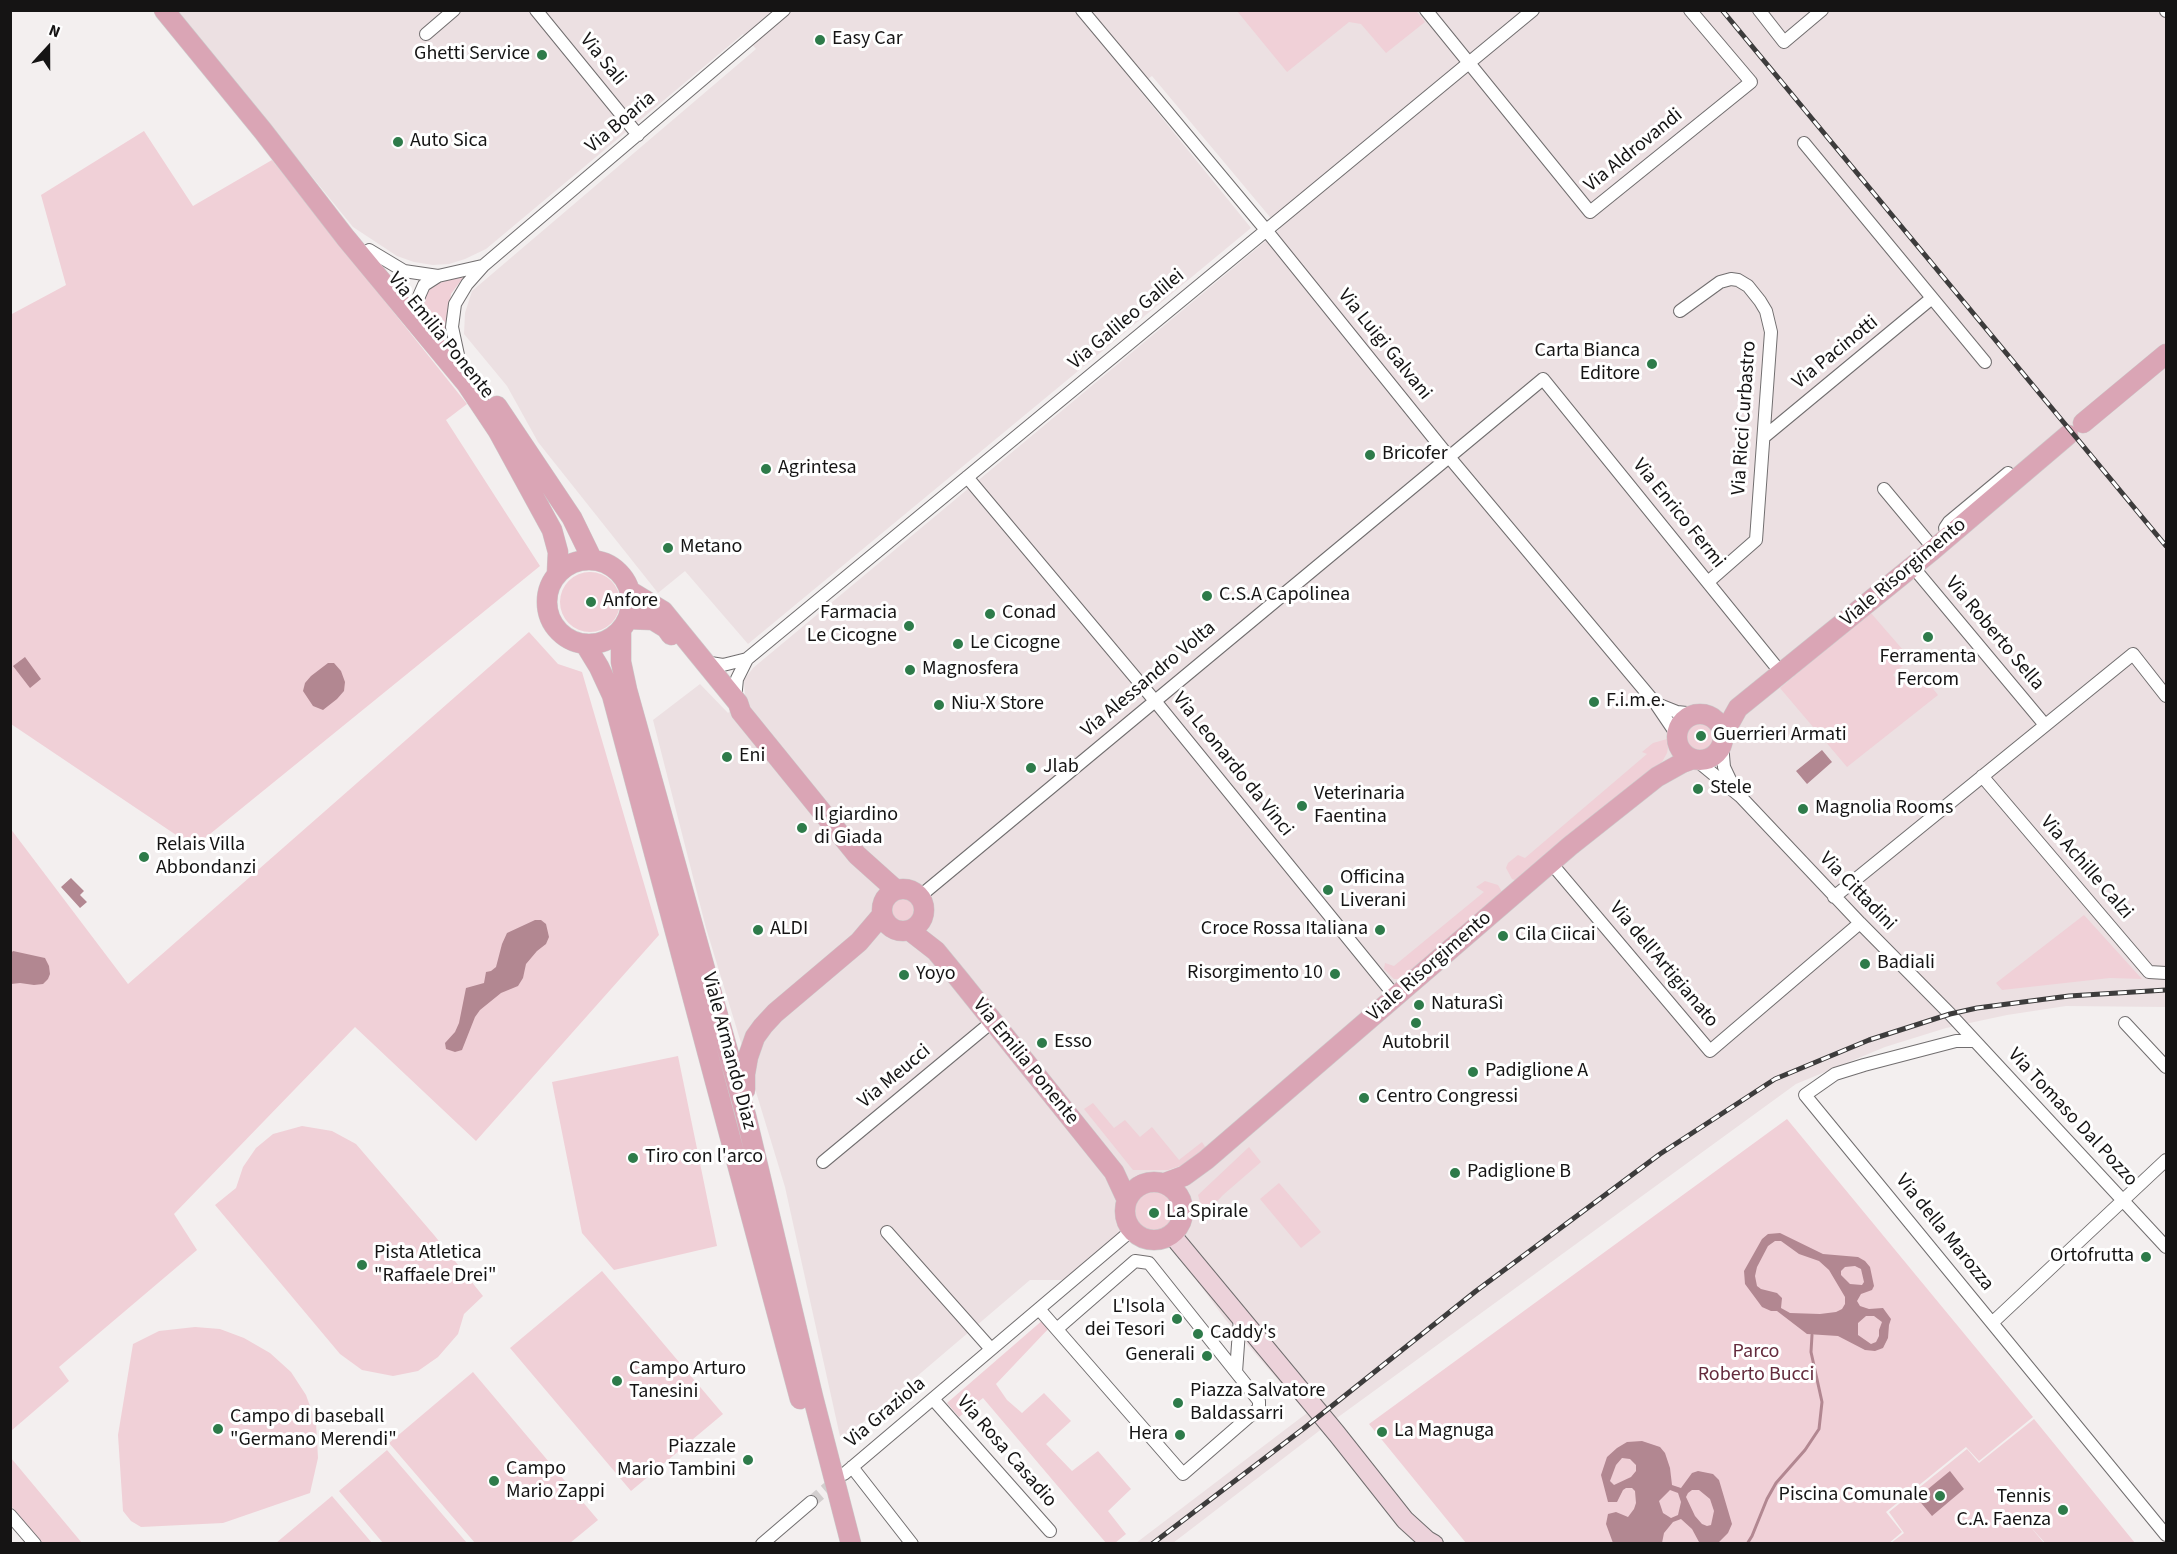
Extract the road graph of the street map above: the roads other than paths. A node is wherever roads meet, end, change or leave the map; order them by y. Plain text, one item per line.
1 (164, 10) edge
2 (454, 10) edge
3 (536, 10) edge
4 (784, 10) edge
5 (1082, 10) edge
6 (1426, 10) edge
7 (1533, 10) edge
8 (1690, 10) edge
9 (1759, 10) edge
10 (1822, 10) edge
11 (426, 34) dead end
12 (1469, 63) junction
13 (263, 131) junction
14 (638, 135) junction
15 (1804, 143) dead end
16 (1266, 230) junction
17 (369, 250) junction
18 (483, 266) junction
19 (438, 276) junction
20 (1932, 298) junction
21 (416, 304) junction
22 (1680, 312) dead end
23 (420, 328) junction
24 (2166, 354) edge
25 (458, 355) junction
26 (1985, 362) dead end
27 (1543, 379) joint
28 (1764, 437) junction
29 (1449, 457) junction
30 (2008, 473) dead end
31 (967, 477) junction
32 (1884, 489) dead end
33 (1941, 543) junction
34 (592, 559) junction
35 (1912, 567) junction
36 (557, 574) junction
37 (1708, 582) junction
38 (630, 591) junction
39 (625, 625) junction
40 (585, 644) junction
41 (747, 659) junction
42 (704, 662) junction
43 (1782, 674) junction
44 (2166, 696) edge
45 (1155, 701) junction
46 (1656, 704) junction
47 (738, 705) junction
48 (1738, 708) junction
49 (1702, 715) junction
50 (2045, 725) junction
51 (1678, 738) junction
52 (1723, 739) junction
53 (1694, 759) junction
54 (1982, 776) junction
55 (1657, 777) junction
56 (1738, 794) junction
57 (1551, 863) junction
58 (919, 897) joint
59 (1834, 897) junction
60 (897, 914) junction
61 (1860, 923) junction
62 (2166, 973) edge
63 (1395, 996) junction
64 (1950, 1014) joint
65 (993, 1021) junction
66 (2125, 1023) dead end
67 (1974, 1041) junction
68 (2166, 1067) edge
69 (746, 1116) junction
70 (1206, 1160) junction
71 (2166, 1160) edge
72 (823, 1162) dead end
73 (1114, 1173) junction
74 (1165, 1184) junction
75 (1140, 1185) junction
76 (1127, 1200) junction
77 (2123, 1200) junction
78 (1182, 1201) junction
79 (1132, 1230) junction
80 (886, 1232) dead end
81 (1172, 1235) junction
82 (2166, 1247) edge
83 (1039, 1309) junction
84 (1240, 1317) junction
85 (1992, 1323) junction
86 (1058, 1328) junction
87 (991, 1349) junction
88 (1236, 1372) junction
89 (807, 1399) junction
90 (933, 1399) junction
91 (811, 1502) tunnel mouth
92 (10, 1515) edge
93 (1050, 1531) dead end
94 (2166, 1535) edge
95 (1421, 1543) edge
96 (35, 1544) edge
97 (762, 1544) edge
98 (838, 1544) edge
99 (851, 1544) edge
100 (912, 1544) edge

1 - 13 main road, Via Emilia Ponente
2 - 11 street
3 - 14 street, Via Sali
4 - 14 street, Via Boaria
5 - 16 street, Via Luigi Galvani
6 - 12 street
7 - 12 street, Via Galileo Galilei
8 - 12 street, Via Aldrovandi
9 - 10 street
12 - 16 street, Via Galileo Galilei
13 - 17 main road, Via Emilia Ponente
13 - 23 main road, Via Emilia Ponente
14 - 18 street, Via Boaria
15 - 20 street
16 - 29 street, Via Luigi Galvani
16 - 31 street, Via Galileo Galilei
17 - 19 street, Via Boaria
17 - 21 main road, Via Emilia Ponente
18 - 19 street, Via Boaria
18 - 25 street, Via Boaria
19 - 21 street
20 - 26 street
20 - 28 street, Via Pacinotti
21 - 23 street
21 - 25 main road, Via Emilia Ponente
22 - 28 street, Via Ricci Curbastro
23 - 36 main road, Via Emilia Ponente
24 - 33 main road, Viale Risorgimento
25 - 34 main road, Via Emilia Ponente
27 - 29 street, Via Alessandro Volta
27 - 37 street, Via Enrico Fermi
28 - 37 street, Via Ricci Curbastro
29 - 45 street, Via Alessandro Volta
29 - 46 street, Via Luigi Galvani
30 - 33 street
31 - 41 street, Via Galileo Galilei
31 - 45 street, Via Leonardo da Vinci
32 - 33 street
33 - 35 main road, Viale Risorgimento
34 - 36 main road
34 - 38 main road
35 - 43 main road, Viale Risorgimento
35 - 50 street, Via Roberto Sella
36 - 40 main road
37 - 43 street, Via Enrico Fermi
38 - 39 main road
38 - 42 main road, Via Emilia Ponente
39 - 40 main road
39 - 47 main road, Via Emilia Ponente
39 - 69 main road, Viale Armando Diaz
40 - 89 main road, Viale Armando Diaz
41 - 42 street, Via Galileo Galilei
41 - 47 street, Via Galileo Galilei
42 - 47 main road, Via Emilia Ponente
43 - 48 main road, Viale Risorgimento
44 - 50 street
45 - 58 street, Via Alessandro Volta
45 - 63 street, Via Leonardo da Vinci
46 - 49 street
46 - 51 street, Via Luigi Galvani
47 - 60 main road, Via Emilia Ponente
48 - 49 main road, Viale Risorgimento
48 - 52 main road, Viale Risorgimento
49 - 51 main road
49 - 52 main road
50 - 54 street
51 - 53 main road
51 - 55 main road, Viale Risorgimento
52 - 53 main road
52 - 56 street, Via Cittadini
53 - 55 main road, Viale Risorgimento
53 - 56 street, Via Cittadini
54 - 59 street
54 - 62 street, Via Achille Calzi
55 - 57 main road, Viale Risorgimento
56 - 59 street, Via Cittadini
57 - 61 street, Via dell'Artigianato
57 - 63 main road, Viale Risorgimento
58 - 60 main road
59 - 61 street, Via Cittadini
60 - 65 main road, Via Emilia Ponente
60 - 69 main road
61 - 64 street, Via Cittadini
63 - 70 main road, Viale Risorgimento
64 - 67 street, Via Tomaso Dal Pozzo
65 - 72 street, Via Meucci
65 - 73 main road, Via Emilia Ponente
66 - 68 street
67 - 77 street, Via Tomaso Dal Pozzo
67 - 85 street, Via della Marozza
69 - 89 main road, Viale Armando Diaz
70 - 74 main road, Viale Risorgimento
70 - 78 main road, Viale Risorgimento
71 - 77 street
73 - 75 main road, Via Emilia Ponente
73 - 76 main road, Via Emilia Ponente
74 - 75 main road
74 - 78 main road
75 - 76 main road
76 - 79 main road
77 - 82 street, Via Tomaso Dal Pozzo
77 - 85 street
78 - 81 main road
79 - 81 main road
79 - 83 street, Via Graziola
80 - 87 street
81 - 84 main road
83 - 86 street
83 - 87 street, Via Graziola
84 - 88 street
84 - 95 main road
85 - 94 street, Via della Marozza
86 - 88 street
86 - 88 street
87 - 90 street, Via Graziola
89 - 98 main road, Viale Armando Diaz
89 - 99 main road, Viale Armando Diaz
90 - 93 street, Via Rosa Casadio
90 - 100 street, Via Graziola
91 - 97 street
92 - 96 street

